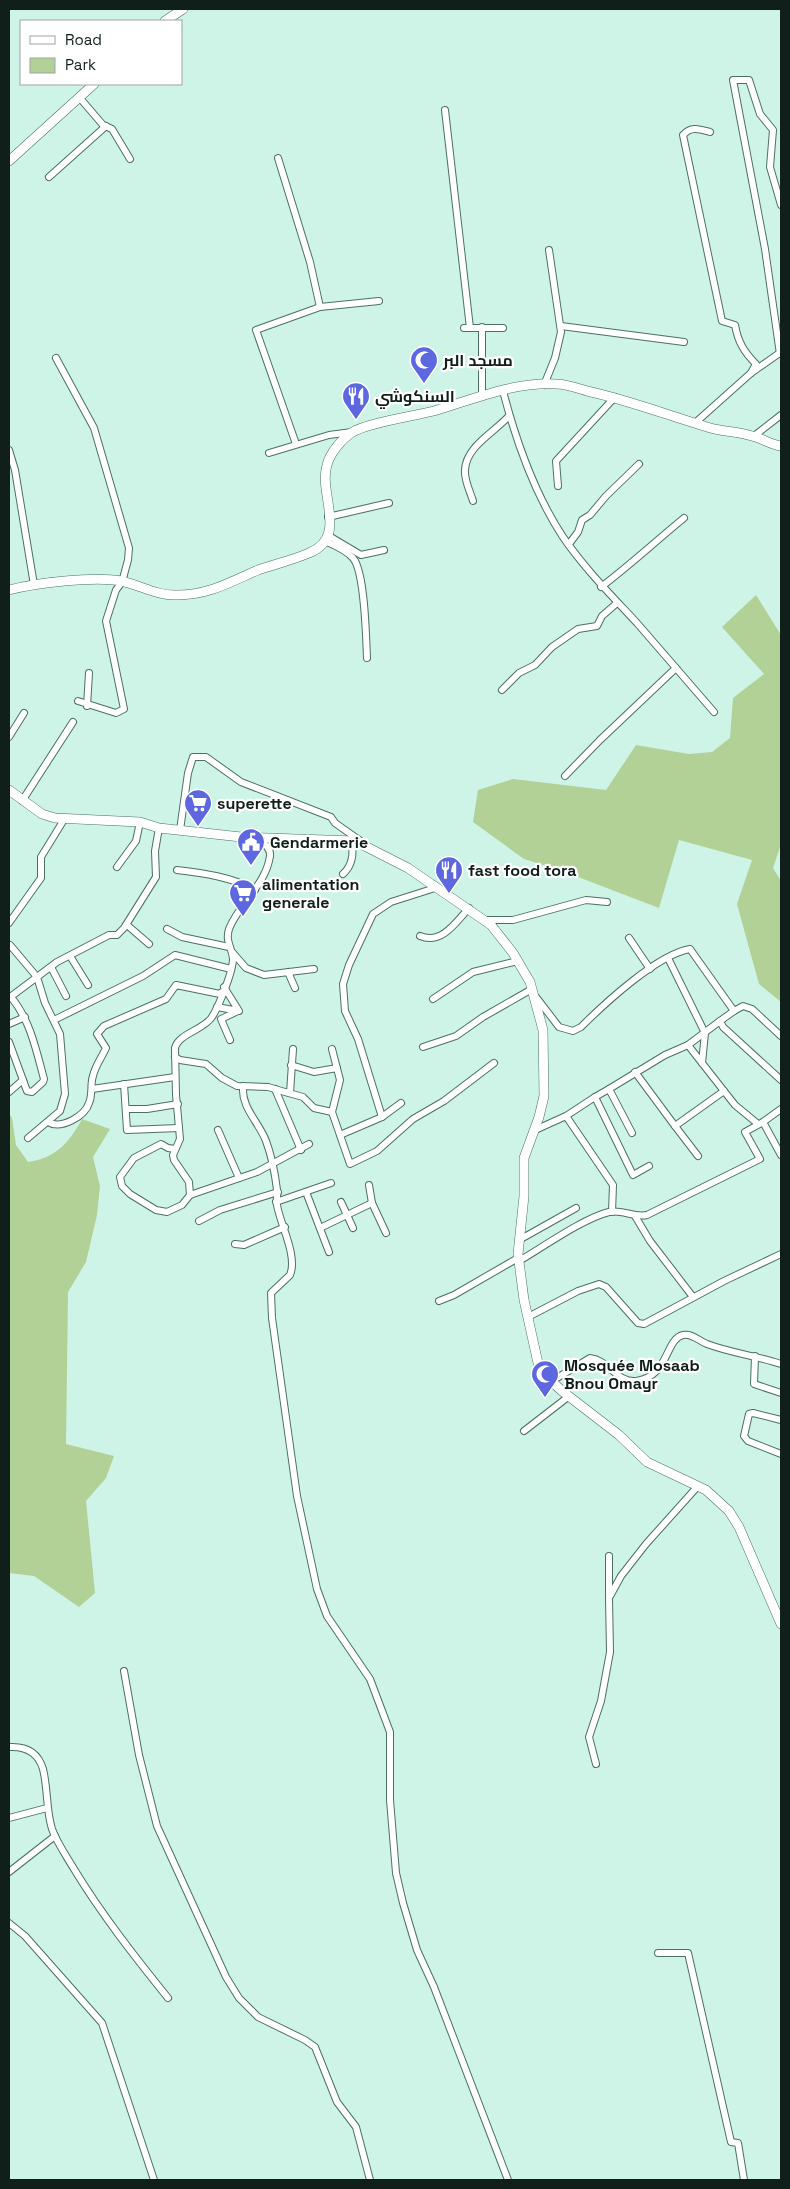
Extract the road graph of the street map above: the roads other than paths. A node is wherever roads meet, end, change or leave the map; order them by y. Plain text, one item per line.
1 (182, 9) edge
2 (166, 20) edge
3 (93, 85) edge
4 (79, 97) junction
5 (445, 110) dead end
6 (106, 126) junction
7 (710, 132) dead end
8 (278, 158) dead end
9 (130, 159) dead end
10 (9, 161) edge
11 (49, 177) dead end
12 (781, 206) edge
13 (549, 250) dead end
14 (379, 300) dead end
15 (320, 307) junction
16 (561, 326) junction
17 (482, 327) junction
18 (503, 328) dead end
19 (684, 342) dead end
20 (781, 353) edge
21 (56, 358) dead end
22 (751, 373) junction
23 (544, 385) junction
24 (503, 390) junction
25 (482, 394) junction
26 (615, 397) junction
27 (781, 415) edge
28 (509, 416) junction
29 (695, 423) junction
30 (353, 432) junction
31 (754, 436) junction
32 (296, 444) junction
33 (781, 446) edge
34 (9, 450) edge
35 (269, 453) dead end
36 (639, 464) dead end
37 (558, 486) dead end
38 (473, 500) dead end
39 (390, 503) dead end
40 (328, 517) junction
41 (684, 518) dead end
42 (328, 539) junction
43 (569, 544) junction
44 (384, 550) dead end
45 (122, 582) junction
46 (34, 585) junction
47 (601, 587) junction
48 (9, 590) edge
49 (617, 603) junction
50 (367, 658) dead end
51 (676, 668) junction
52 (89, 673) dead end
53 (502, 690) dead end
54 (78, 701) dead end
55 (87, 706) junction
56 (714, 712) dead end
57 (24, 713) dead end
58 (73, 722) dead end
59 (9, 737) edge
60 (565, 776) dead end
61 (9, 790) edge
62 (22, 801) junction
63 (65, 818) junction
64 (140, 822) junction
65 (159, 828) junction
66 (180, 830) junction
67 (258, 838) junction
68 (351, 840) junction
69 (365, 844) junction
70 (117, 867) dead end
71 (177, 870) dead end
72 (343, 874) dead end
73 (435, 888) junction
74 (255, 890) junction
75 (607, 902) dead end
76 (469, 908) junction
77 (486, 920) junction
78 (9, 923) edge
79 (127, 925) junction
80 (166, 929) dead end
81 (420, 936) dead end
82 (628, 938) dead end
83 (149, 944) dead end
84 (10, 945) edge
85 (229, 948) junction
86 (70, 956) junction
87 (668, 958) junction
88 (518, 961) junction
89 (51, 967) junction
90 (314, 968) dead end
91 (231, 969) junction
92 (650, 969) junction
93 (288, 972) junction
94 (37, 977) junction
95 (88, 985) dead end
96 (295, 988) dead end
97 (223, 990) junction
98 (534, 993) junction
99 (66, 996) dead end
100 (10, 997) edge
101 (433, 999) dead end
102 (217, 1007) junction
103 (734, 1010) junction
104 (239, 1011) junction
105 (214, 1014) junction
106 (25, 1017) junction
107 (221, 1019) junction
108 (54, 1020) junction
109 (720, 1021) junction
110 (9, 1024) edge
111 (704, 1033) junction
112 (781, 1036) edge
113 (230, 1040) dead end
114 (9, 1042) edge
115 (688, 1045) junction
116 (422, 1047) dead end
117 (292, 1049) dead end
118 (332, 1049) dead end
119 (176, 1057) junction
120 (494, 1063) dead end
121 (702, 1063) junction
122 (292, 1064) junction
123 (337, 1068) junction
124 (634, 1072) junction
125 (175, 1077) junction
126 (23, 1080) junction
127 (781, 1080) edge
128 (124, 1084) junction
129 (243, 1086) junction
130 (92, 1088) junction
131 (275, 1089) junction
132 (609, 1089) junction
133 (724, 1091) junction
134 (9, 1092) edge
135 (290, 1093) junction
136 (595, 1097) junction
137 (401, 1103) dead end
138 (178, 1104) junction
139 (126, 1109) junction
140 (781, 1110) edge
141 (332, 1112) junction
142 (566, 1116) junction
143 (382, 1117) junction
144 (48, 1122) junction
145 (761, 1123) junction
146 (675, 1126) junction
147 (179, 1128) junction
148 (218, 1130) dead end
149 (535, 1130) junction
150 (632, 1133) dead end
151 (340, 1135) junction
152 (28, 1138) dead end
153 (309, 1144) dead end
154 (176, 1149) junction
155 (300, 1150) junction
156 (781, 1155) edge
157 (698, 1156) dead end
158 (273, 1163) junction
159 (649, 1166) dead end
160 (239, 1178) junction
161 (331, 1183) dead end
162 (369, 1185) dead end
163 (278, 1192) junction
164 (306, 1192) junction
165 (190, 1195) junction
166 (276, 1202) junction
167 (341, 1202) dead end
168 (372, 1203) junction
169 (576, 1208) dead end
170 (612, 1212) junction
171 (346, 1214) junction
172 (636, 1216) junction
173 (199, 1221) dead end
174 (285, 1226) junction
175 (320, 1228) junction
176 (353, 1228) dead end
177 (386, 1233) dead end
178 (519, 1240) junction
179 (235, 1244) dead end
180 (329, 1252) dead end
181 (781, 1254) edge
182 (518, 1259) junction
183 (693, 1297) junction
184 (439, 1300) dead end
185 (528, 1316) junction
186 (755, 1356) junction
187 (781, 1364) edge
188 (552, 1381) junction
189 (781, 1393) edge
190 (568, 1397) junction
191 (781, 1420) edge
192 (524, 1431) dead end
193 (781, 1454) edge
194 (698, 1486) junction
195 (609, 1556) dead end
196 (609, 1598) junction
197 (781, 1624) edge
198 (124, 1671) dead end
199 (9, 1747) edge
200 (596, 1764) dead end
201 (47, 1808) junction
202 (9, 1818) edge
203 (55, 1836) junction
204 (9, 1872) edge
205 (9, 1923) edge
206 (658, 1953) dead end
207 (168, 1998) dead end
208 (154, 2180) edge
209 (370, 2180) edge
210 (508, 2180) edge
211 (744, 2180) edge

1 - 2 street
3 - 4 street
4 - 6 street
4 - 10 street
5 - 17 street
6 - 9 street
6 - 11 street
7 - 22 street
8 - 15 street
12 - 20 street
13 - 16 street
14 - 15 street
15 - 32 street
16 - 19 street
16 - 23 street
17 - 18 street
17 - 25 street
20 - 22 street
21 - 45 street
22 - 29 street
23 - 24 street
23 - 26 street
24 - 25 street
24 - 28 street
25 - 30 street
26 - 29 street
26 - 37 street
27 - 31 street
28 - 38 street
28 - 43 street
29 - 31 street
30 - 32 street
30 - 40 street
31 - 33 street
32 - 35 street
34 - 46 street
36 - 43 street
39 - 40 street
40 - 42 street
41 - 47 street
42 - 44 street
42 - 45 street
42 - 50 street
43 - 47 street
45 - 46 street
45 - 55 street
46 - 48 street
47 - 49 street
49 - 51 street
49 - 53 street
51 - 56 street
51 - 60 street
52 - 55 street
54 - 55 street
57 - 59 street
58 - 62 street
61 - 62 street
62 - 63 street
63 - 64 street
63 - 78 street
64 - 65 street
64 - 70 street
65 - 66 street
65 - 79 street
66 - 67 street
66 - 69 street
67 - 68 street
67 - 74 street
68 - 69 street
68 - 72 street
69 - 73 street
71 - 74 street
73 - 76 street
73 - 143 street
74 - 85 street
75 - 77 street
76 - 77 street
76 - 81 street
77 - 88 street
79 - 83 street
79 - 86 street
80 - 85 street
82 - 92 street
84 - 94 street
85 - 91 street
85 - 93 street
86 - 89 street
86 - 95 street
87 - 92 street
87 - 103 street
87 - 111 street
88 - 98 street
88 - 101 street
89 - 94 street
89 - 99 street
90 - 93 street
91 - 97 street
91 - 108 street
92 - 98 street
93 - 96 street
94 - 100 street
94 - 108 street
97 - 102 street
97 - 104 street
97 - 130 street
98 - 116 street
98 - 149 street
100 - 106 street
102 - 104 street
102 - 105 street
103 - 109 street
103 - 112 street
104 - 107 street
105 - 107 street
105 - 119 street
106 - 110 street
106 - 126 street
107 - 113 street
108 - 144 street
109 - 111 street
109 - 127 street
111 - 115 street
111 - 121 street
114 - 126 street
115 - 121 street
115 - 124 street
117 - 122 street
118 - 123 street
119 - 125 street
119 - 129 street
120 - 151 street
121 - 133 street
122 - 123 street
122 - 135 street
123 - 141 street
124 - 132 street
124 - 146 street
125 - 128 street
125 - 138 street
126 - 134 street
128 - 130 street
128 - 139 street
129 - 131 street
129 - 158 street
130 - 144 street
131 - 135 street
131 - 155 street
132 - 136 street
132 - 150 street
133 - 145 street
133 - 146 street
135 - 141 street
136 - 142 street
136 - 159 street
137 - 143 street
138 - 139 street
138 - 147 street
139 - 147 street
140 - 145 street
141 - 151 street
142 - 149 street
142 - 170 street
143 - 151 street
144 - 152 street
145 - 156 street
145 - 172 street
146 - 157 street
147 - 154 street
148 - 160 street
149 - 178 street
153 - 155 street
154 - 165 street
154 - 165 street
155 - 158 street
158 - 160 street
158 - 163 street
160 - 165 street
161 - 164 street
162 - 168 street
163 - 166 street
163 - 173 street
164 - 166 street
164 - 175 street
166 - 174 street
167 - 171 street
168 - 171 street
168 - 177 street
169 - 178 street
170 - 172 street
170 - 182 street
171 - 175 street
171 - 176 street
172 - 183 street
174 - 179 street
174 - 210 street
175 - 180 street
178 - 182 street
181 - 183 street
182 - 184 street
182 - 185 street
183 - 185 street
185 - 188 street
186 - 187 street
186 - 188 street
186 - 189 street
188 - 190 street
190 - 192 street
190 - 194 street
191 - 193 street
194 - 196 street
194 - 197 street
195 - 196 street
196 - 200 street
198 - 209 street
199 - 201 street
201 - 202 street
201 - 203 street
203 - 204 street
203 - 207 street
205 - 208 street
206 - 211 street

